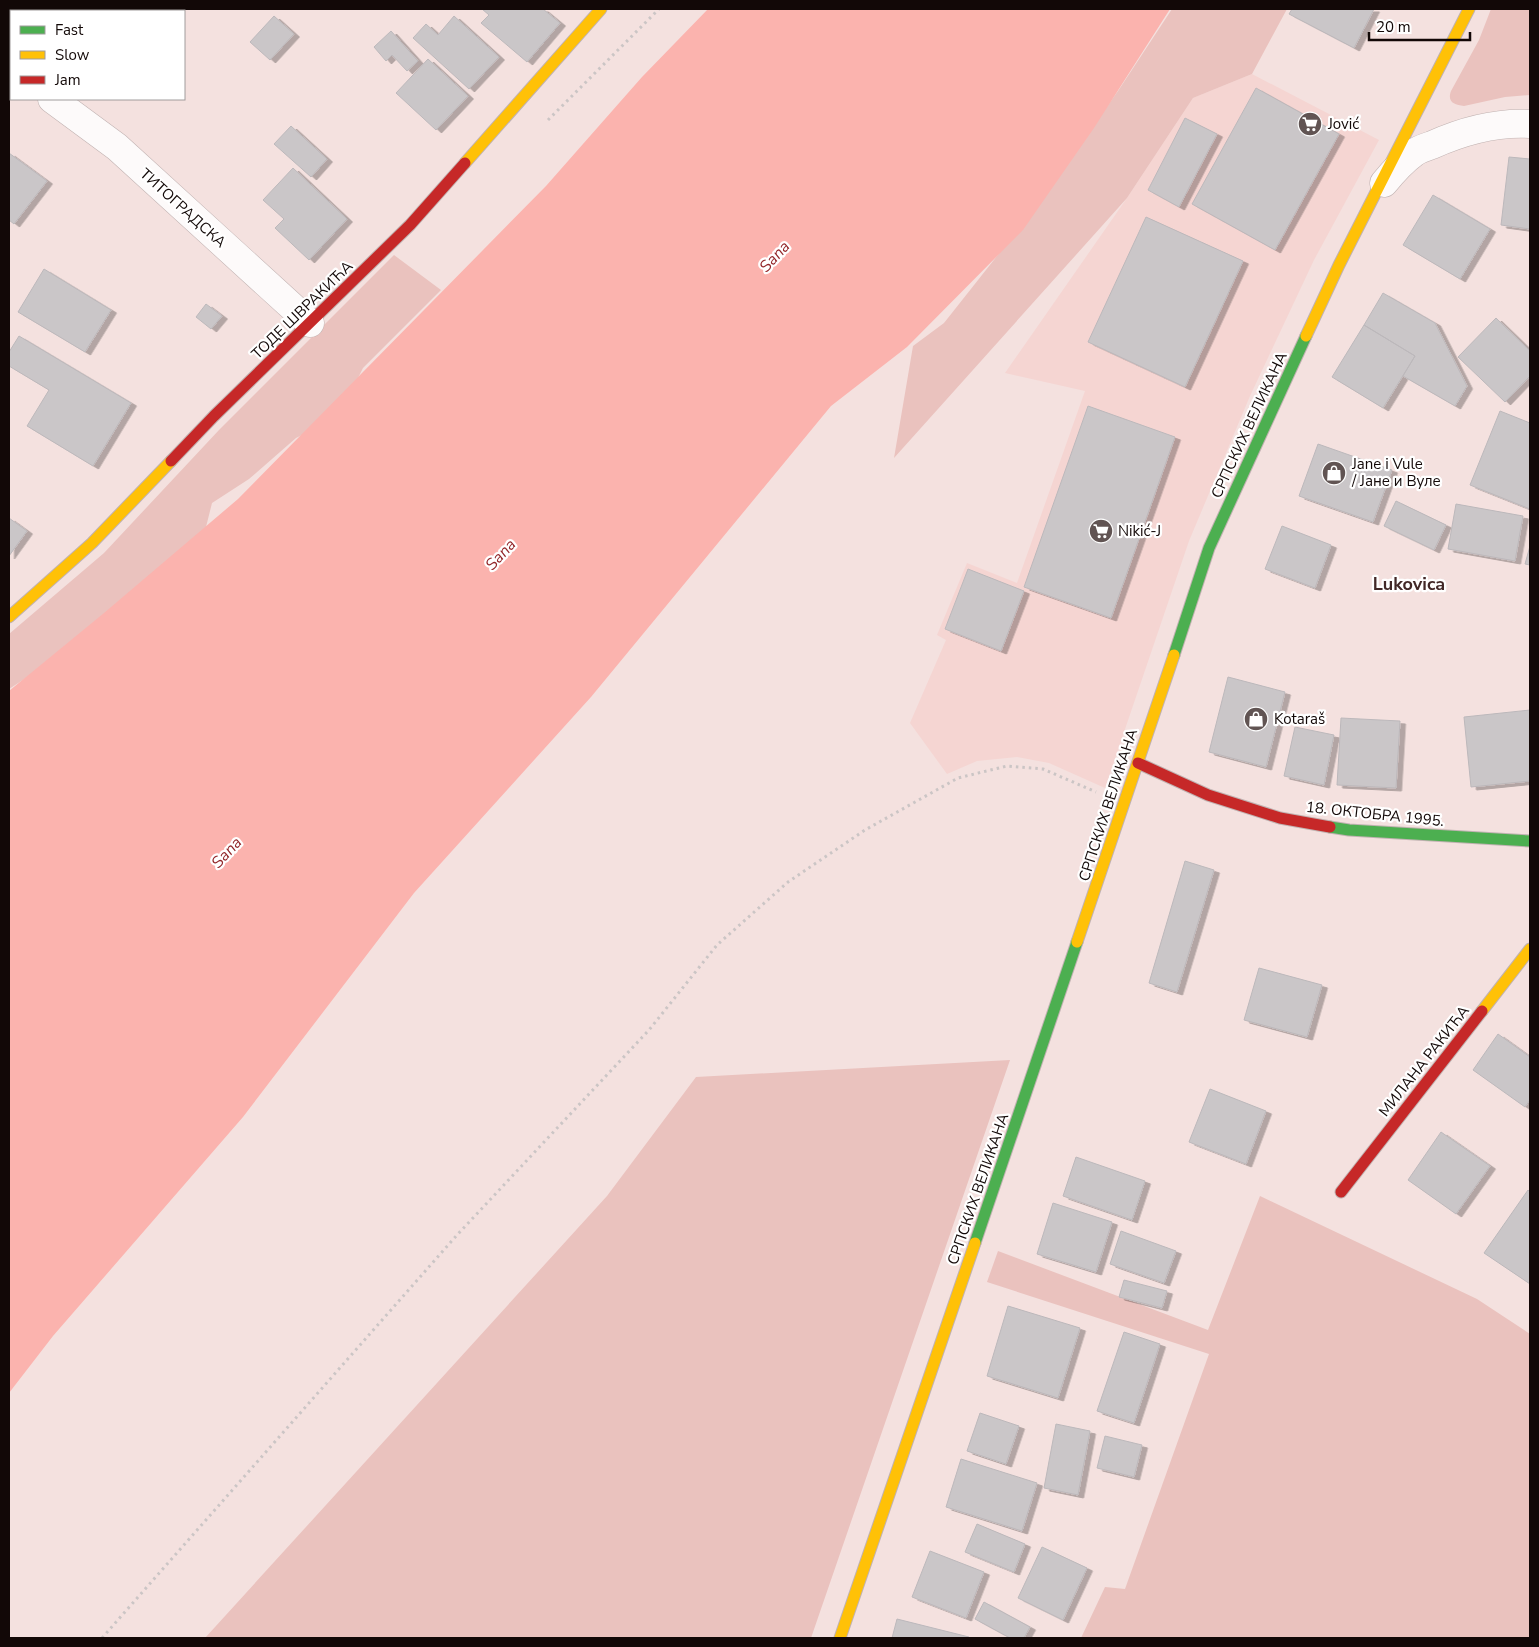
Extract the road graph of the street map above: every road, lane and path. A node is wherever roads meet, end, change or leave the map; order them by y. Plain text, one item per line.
1 (601, 9) edge
2 (659, 9) edge
3 (1469, 9) edge
4 (53, 100) edge
5 (548, 120) dead end
6 (1530, 124) edge
7 (1379, 190) junction
8 (310, 323) junction
9 (9, 616) edge
10 (1138, 763) junction
11 (1124, 804) junction
12 (1530, 841) edge
13 (1530, 949) edge
14 (1341, 1192) dead end
15 (102, 1638) edge
16 (840, 1638) edge

1 - 8 main road, ТОДЕ ШВРАКИЋА
2 - 5 path
3 - 7 main road, СРПСКИХ ВЕЛИКАНА
4 - 8 street, ТИТОГРАДСКА
6 - 7 street
7 - 10 main road, СРПСКИХ ВЕЛИКАНА
8 - 9 main road, ТОДЕ ШВРАКИЋА
10 - 11 main road, СРПСКИХ ВЕЛИКАНА
10 - 12 main road, 18. ОКТОБРА 1995.
11 - 15 path
11 - 16 main road, СРПСКИХ ВЕЛИКАНА
13 - 14 main road, МИЛАНА РАКИЋА

